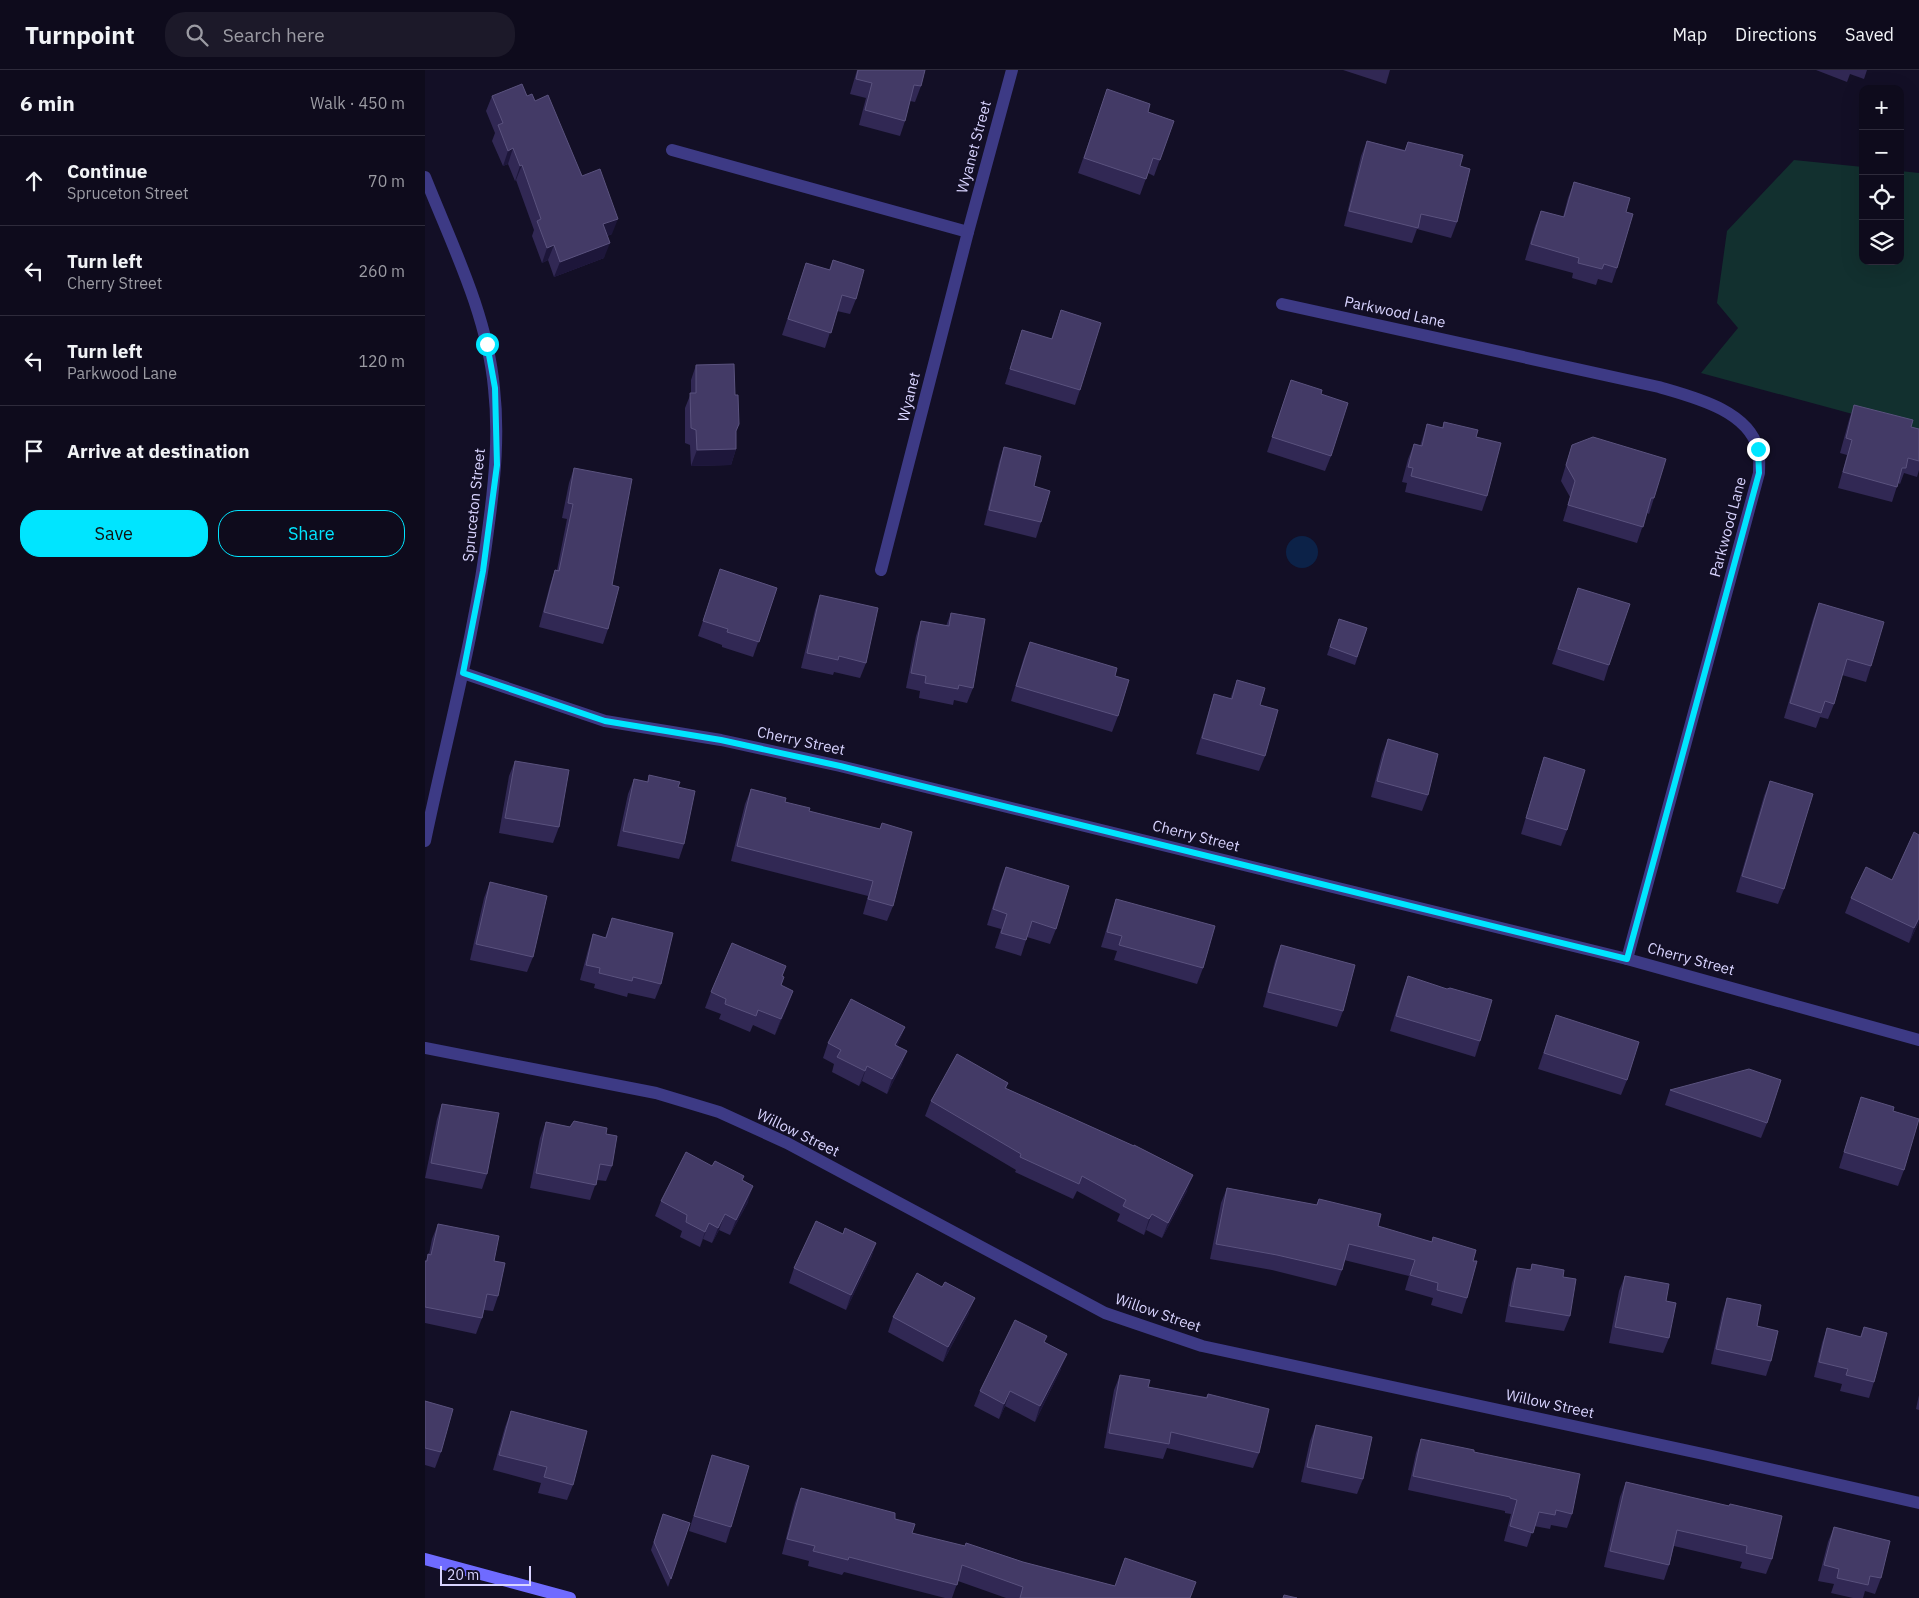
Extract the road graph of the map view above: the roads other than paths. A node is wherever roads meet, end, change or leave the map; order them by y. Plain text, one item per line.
1 (1012, 70) edge
2 (672, 150) dead end
3 (425, 177) edge
4 (968, 232) junction
5 (1282, 304) dead end
6 (881, 570) dead end
7 (463, 673) junction
8 (425, 841) edge
9 (1627, 959) junction
10 (1919, 1040) edge
11 (425, 1048) edge
12 (1919, 1503) edge
13 (425, 1559) edge
14 (570, 1598) edge

1 - 4 street, Wyanet Street
2 - 4 street
3 - 7 street, Spruceton Street
4 - 6 street, Wyanet
5 - 9 street, Parkwood Lane
7 - 8 street, Spruceton Street
7 - 9 street, Cherry Street
9 - 10 street, Cherry Street
11 - 12 street, Willow Street
13 - 14 street

